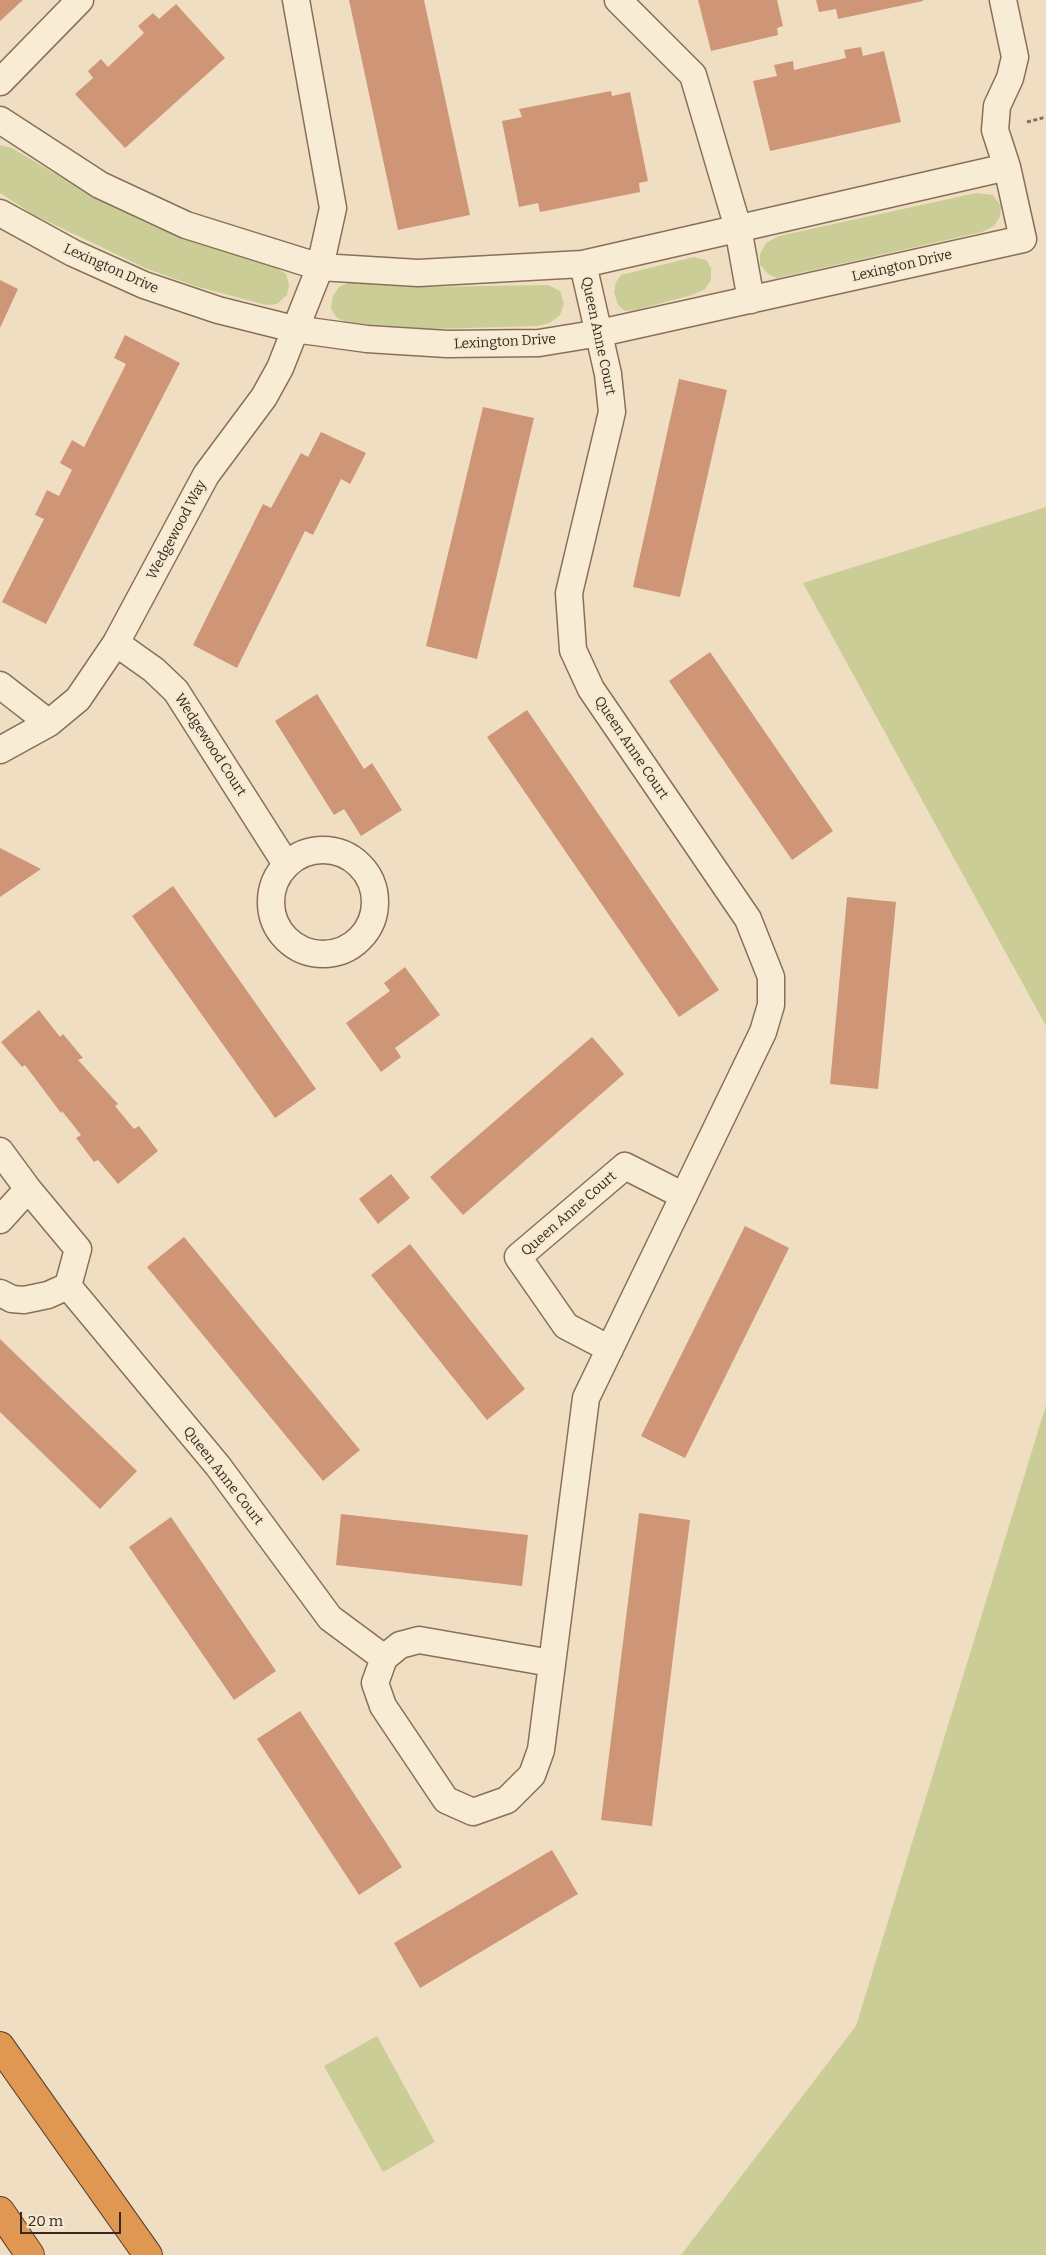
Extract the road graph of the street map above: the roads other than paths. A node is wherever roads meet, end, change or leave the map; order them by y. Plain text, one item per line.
1 (80, 0) edge
2 (296, 0) edge
3 (618, 0) edge
4 (1003, 0) edge
5 (0, 82) edge
6 (0, 120) edge
7 (1007, 167) junction
8 (0, 213) edge
9 (738, 228) junction
10 (582, 264) junction
11 (320, 267) junction
12 (751, 300) junction
13 (294, 329) junction
14 (600, 333) junction
15 (116, 644) junction
16 (0, 685) edge
17 (49, 723) junction
18 (0, 750) edge
19 (286, 864) junction
20 (0, 1151) edge
21 (28, 1190) junction
22 (684, 1196) junction
23 (0, 1220) edge
24 (68, 1286) junction
25 (0, 1293) edge
26 (610, 1348) junction
27 (384, 1658) junction
28 (551, 1663) junction
29 (0, 2046) edge
30 (0, 2211) edge
31 (30, 2255) edge
32 (148, 2255) edge

1 - 5 street
2 - 11 street, Wedgewood Way
3 - 9 street
4 - 7 street
6 - 11 street
7 - 9 street
7 - 12 street, Lexington Drive
8 - 13 street, Lexington Drive
9 - 10 street
9 - 12 street
10 - 11 street
10 - 14 street, Queen Anne Court
11 - 13 street, Wedgewood Way
12 - 14 street, Lexington Drive
13 - 14 street, Lexington Drive
13 - 15 street, Wedgewood Way
14 - 22 street, Queen Anne Court
15 - 17 street, Wedgewood Way
15 - 19 street, Wedgewood Court
16 - 17 street
17 - 18 street, Wedgewood Way
19 - 19 street
20 - 21 street
21 - 23 street
21 - 24 street
22 - 26 street, Queen Anne Court
22 - 26 street, Queen Anne Court
24 - 25 street
24 - 27 street, Queen Anne Court
26 - 28 street, Queen Anne Court
27 - 28 street
27 - 28 street, Queen Anne Court
29 - 32 highway
30 - 31 highway

